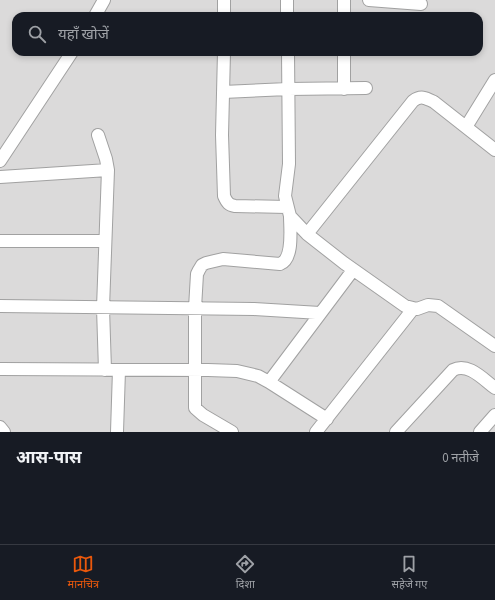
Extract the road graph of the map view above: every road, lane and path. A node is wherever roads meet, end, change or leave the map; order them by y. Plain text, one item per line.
1 (104, 0) edge
2 (224, 0) edge
3 (287, 0) edge
4 (344, 0) edge
5 (369, 0) edge
6 (421, 4) dead end
7 (97, 12) edge
8 (224, 12) edge
9 (287, 12) edge
10 (344, 12) edge
11 (69, 56) edge
12 (224, 56) edge
13 (288, 56) edge
14 (344, 56) edge
15 (495, 80) edge
16 (366, 88) dead end
17 (288, 89) junction
18 (344, 89) junction
19 (223, 92) junction
20 (466, 127) junction
21 (98, 135) dead end
22 (495, 150) edge
23 (0, 161) edge
24 (108, 170) junction
25 (0, 177) edge
26 (289, 211) junction
27 (307, 234) junction
28 (0, 241) edge
29 (105, 241) junction
30 (353, 270) junction
31 (0, 306) edge
32 (103, 308) junction
33 (195, 308) junction
34 (413, 309) junction
35 (320, 313) junction
36 (495, 346) edge
37 (0, 369) edge
38 (105, 370) junction
39 (118, 370) junction
40 (196, 370) junction
41 (269, 382) junction
42 (495, 388) edge
43 (495, 415) edge
44 (327, 419) junction
45 (0, 427) edge
46 (4, 432) edge
47 (117, 432) edge
48 (232, 432) edge
49 (316, 432) edge
50 (396, 432) edge
51 (480, 432) edge

1 - 7 street
2 - 8 street
3 - 9 street
4 - 10 street
5 - 6 street
11 - 23 street
12 - 19 street
13 - 17 street
14 - 18 street
15 - 20 street
16 - 18 street
17 - 18 street
17 - 19 street
17 - 26 street
19 - 26 street
20 - 22 street
20 - 27 street
21 - 24 street
24 - 25 street
24 - 29 street
26 - 27 street
26 - 33 street
27 - 30 street
28 - 29 street
29 - 32 street
30 - 34 street
30 - 35 street
31 - 32 street
32 - 33 street
32 - 38 street
33 - 35 street
33 - 40 street
34 - 36 street
34 - 44 street
35 - 41 street
37 - 38 street
38 - 39 street
39 - 40 street
39 - 47 street
40 - 41 street
40 - 48 street
41 - 44 street
42 - 50 street
43 - 51 street
44 - 49 street
45 - 46 street

